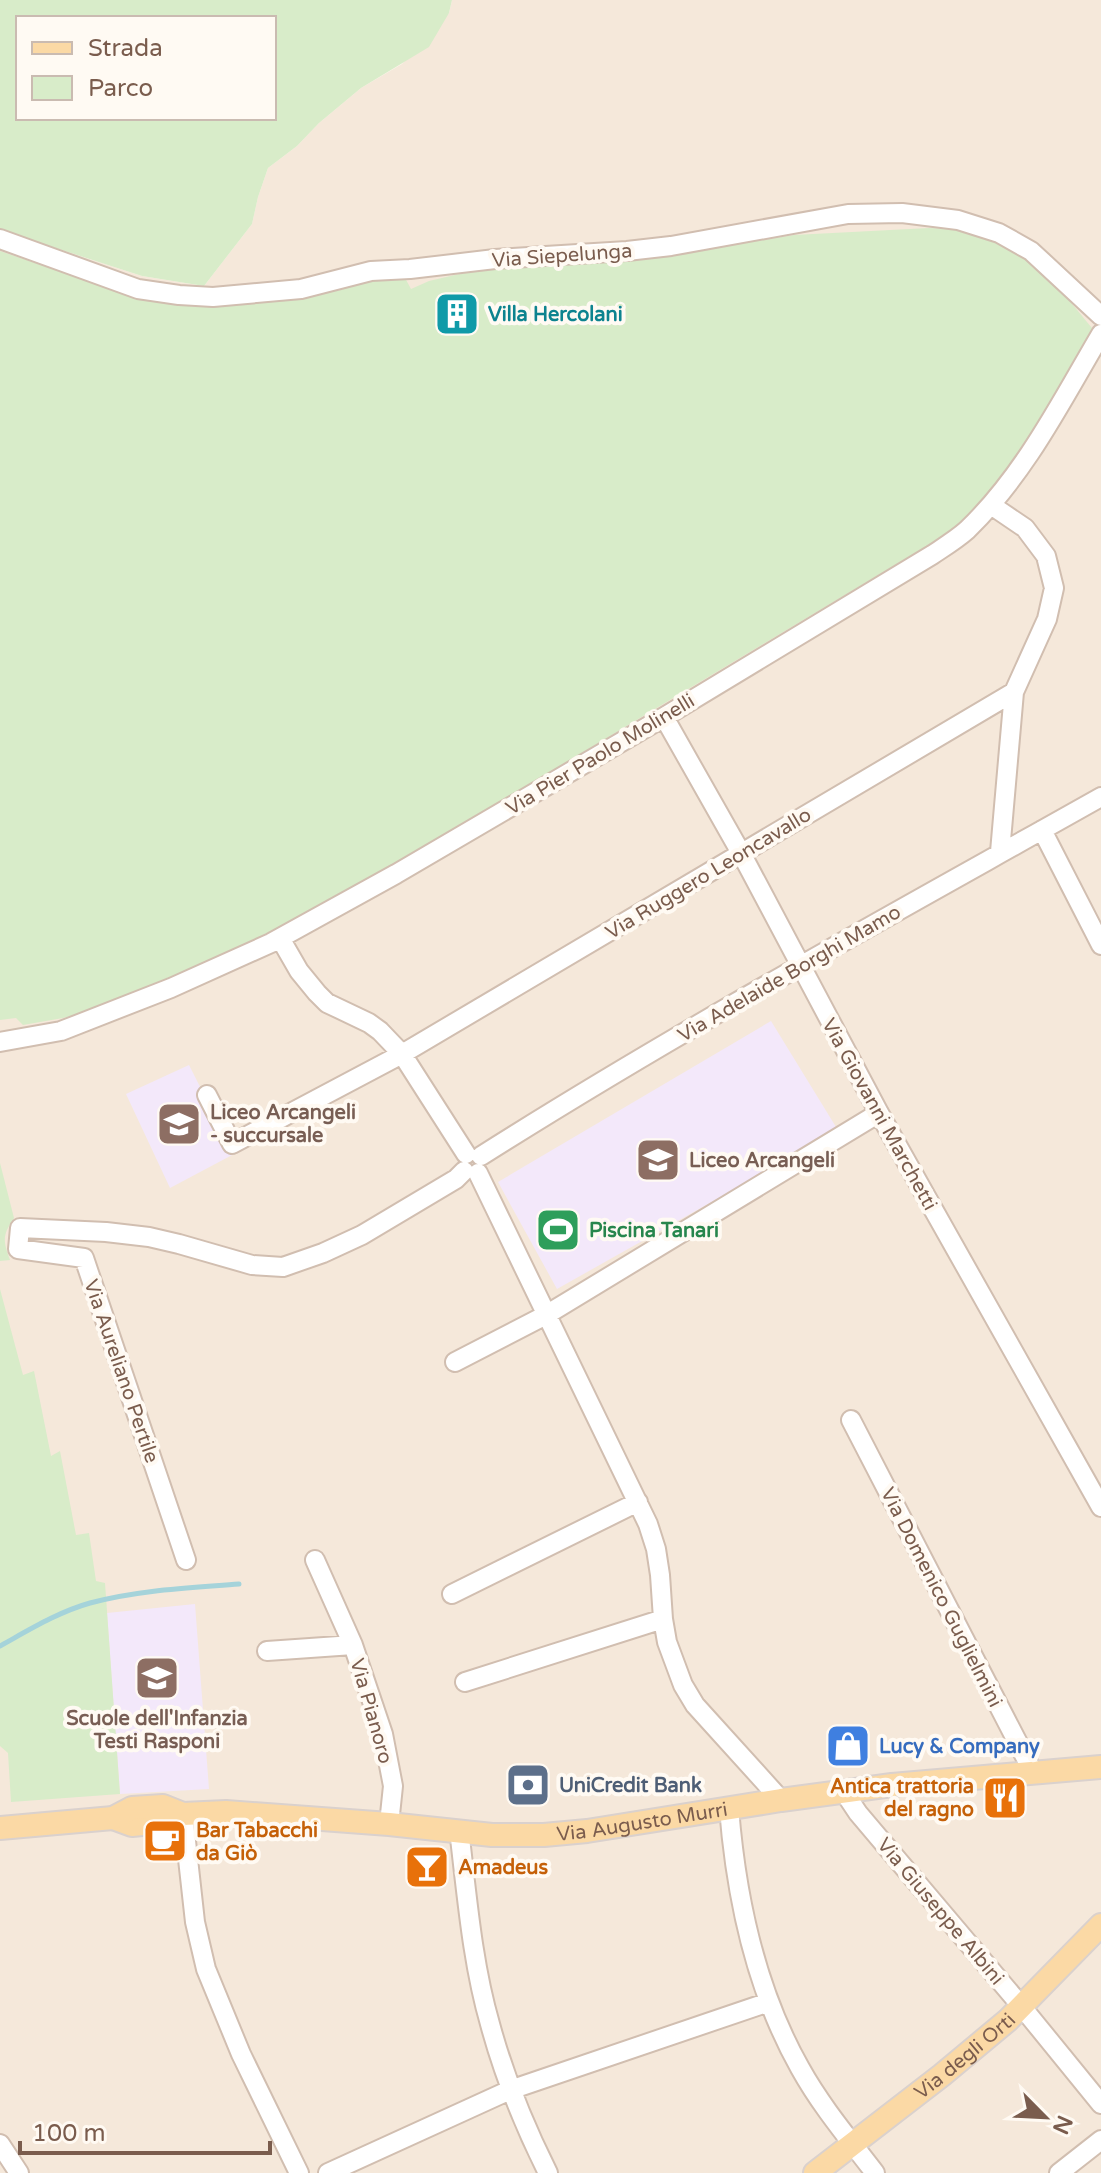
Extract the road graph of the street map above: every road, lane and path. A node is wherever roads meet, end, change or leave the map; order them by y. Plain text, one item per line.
1 (0, 239) edge
2 (1101, 316) edge
3 (1101, 334) edge
4 (991, 505) junction
5 (1014, 692) junction
6 (664, 717) junction
7 (1101, 797) edge
8 (1042, 830) junction
9 (1000, 852) junction
10 (741, 853) junction
11 (280, 938) junction
12 (1101, 945) edge
13 (799, 965) junction
14 (0, 1042) edge
15 (402, 1054) junction
16 (207, 1095) dead end
17 (879, 1113) junction
18 (472, 1163) junction
19 (546, 1315) junction
20 (455, 1362) dead end
21 (851, 1420) dead end
22 (638, 1502) junction
23 (1101, 1507) edge
24 (186, 1560) dead end
25 (315, 1560) dead end
26 (452, 1594) dead end
27 (663, 1619) junction
28 (353, 1645) junction
29 (267, 1651) dead end
30 (465, 1682) dead end
31 (1101, 1767) edge
32 (1034, 1774) junction
33 (844, 1792) junction
34 (781, 1800) junction
35 (729, 1808) junction
36 (183, 1814) junction
37 (389, 1824) junction
38 (0, 1828) edge
39 (459, 1830) junction
40 (1101, 1925) edge
41 (769, 2002) junction
42 (1022, 2007) junction
43 (510, 2090) junction
44 (1101, 2104) edge
45 (1101, 2140) edge
46 (0, 2144) edge
47 (853, 2144) junction
48 (19, 2173) edge
49 (299, 2173) edge
50 (328, 2173) edge
51 (548, 2173) edge
52 (815, 2173) edge
53 (875, 2173) edge
54 (1059, 2173) edge

1 - 2 street, Via Siepelunga
3 - 4 street, Via Pier Paolo Molinelli
4 - 5 street
4 - 6 street, Via Pier Paolo Molinelli
5 - 9 street
5 - 10 street, Via Ruggero Leoncavallo
6 - 10 street, Via Giovanni Marchetti
6 - 11 street, Via Pier Paolo Molinelli
7 - 8 street, Via Adelaide Borghi Mamo
8 - 9 street, Via Adelaide Borghi Mamo
8 - 12 street
9 - 13 street, Via Adelaide Borghi Mamo
10 - 13 street, Via Giovanni Marchetti
10 - 15 street, Via Ruggero Leoncavallo
11 - 14 street, Via Pier Paolo Molinelli
11 - 15 street
13 - 17 street, Via Giovanni Marchetti
13 - 18 street, Via Adelaide Borghi Mamo
15 - 16 street, Via Ruggero Leoncavallo
15 - 18 street
17 - 19 street
17 - 23 street, Via Giovanni Marchetti
18 - 19 street
18 - 24 street, Via Aureliano Pertile
19 - 20 street
19 - 22 street
21 - 32 street, Via Domenico Guglielmini
22 - 26 street
22 - 27 street
25 - 28 street, Via Pianoro
27 - 30 street
27 - 34 street
28 - 29 street, Via Pianoro
28 - 37 street, Via Pianoro
31 - 32 main road, Via Augusto Murri
32 - 33 main road, Via Augusto Murri
33 - 34 main road, Via Augusto Murri
33 - 42 street, Via Giuseppe Albini
34 - 35 main road, Via Augusto Murri
35 - 39 main road, Via Augusto Murri
35 - 41 street
36 - 37 main road, Via Augusto Murri
36 - 38 main road, Via Augusto Murri
36 - 49 street
37 - 39 main road, Via Augusto Murri
39 - 43 street
40 - 42 main road, Via degli Orti
41 - 43 street
41 - 47 street
42 - 44 street, Via Giuseppe Albini
42 - 47 main road, Via degli Orti
43 - 50 street
43 - 51 street
45 - 54 street
46 - 48 street
47 - 52 main road, Via degli Orti
47 - 53 street

